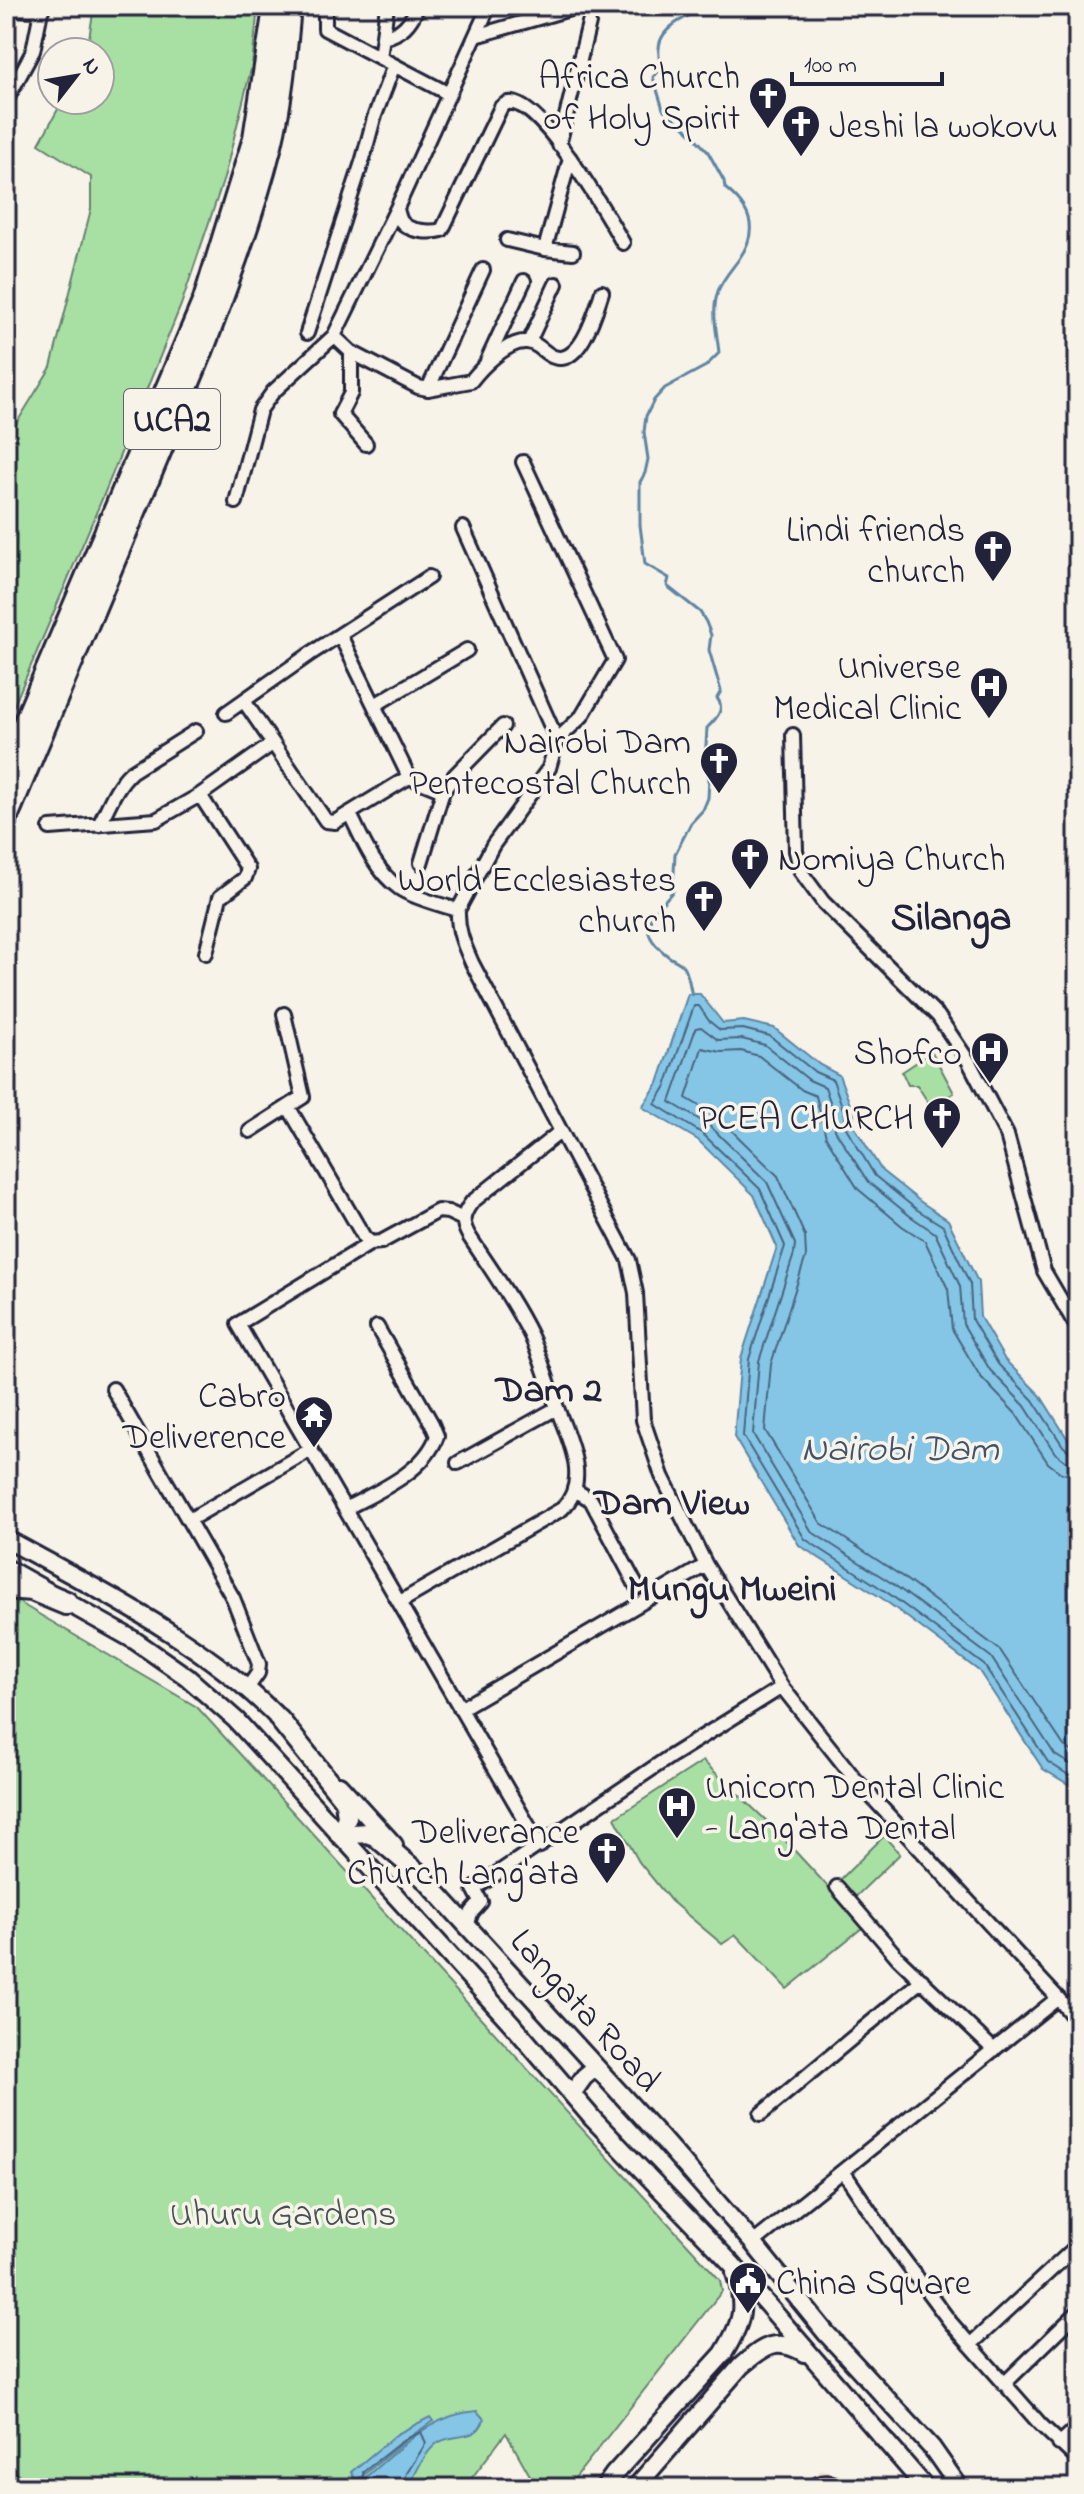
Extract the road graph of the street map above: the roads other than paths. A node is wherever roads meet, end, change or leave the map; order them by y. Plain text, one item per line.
1 (275, 6) edge
2 (289, 6) edge
3 (325, 6) edge
4 (387, 6) edge
5 (418, 6) edge
6 (489, 6) edge
7 (580, 6) edge
8 (42, 8) edge
9 (6, 9) edge
10 (563, 9) edge
11 (589, 23) dead end
12 (476, 36) junction
13 (383, 38) junction
14 (380, 58) junction
15 (394, 65) junction
16 (449, 94) junction
17 (6, 101) edge
18 (559, 145) junction
19 (570, 158) junction
20 (397, 208) junction
21 (507, 240) dead end
22 (623, 243) dead end
23 (545, 249) junction
24 (573, 252) dead end
25 (483, 270) dead end
26 (524, 281) dead end
27 (556, 284) dead end
28 (602, 292) dead end
29 (307, 333) dead end
30 (334, 336) junction
31 (529, 342) junction
32 (351, 352) junction
33 (485, 364) junction
34 (428, 389) junction
35 (366, 444) dead end
36 (523, 462) dead end
37 (236, 502) dead end
38 (463, 528) dead end
39 (429, 577) dead end
40 (340, 635) junction
41 (467, 650) dead end
42 (244, 701) junction
43 (375, 705) junction
44 (226, 713) dead end
45 (503, 726) dead end
46 (196, 731) dead end
47 (793, 735) dead end
48 (557, 740) junction
49 (272, 744) junction
50 (6, 768) edge
51 (409, 777) junction
52 (443, 791) junction
53 (200, 795) junction
54 (350, 814) junction
55 (6, 817) edge
56 (99, 825) junction
57 (50, 828) dead end
58 (421, 863) dead end
59 (458, 910) junction
60 (206, 953) dead end
61 (284, 1014) dead end
62 (289, 1108) junction
63 (250, 1131) dead end
64 (561, 1131) junction
65 (463, 1219) junction
66 (371, 1243) junction
67 (377, 1327) dead end
68 (1078, 1329) edge
69 (113, 1389) dead end
70 (557, 1408) junction
71 (310, 1450) junction
72 (458, 1463) dead end
73 (575, 1490) junction
74 (345, 1509) junction
75 (189, 1520) junction
76 (6, 1539) edge
77 (706, 1565) junction
78 (6, 1568) edge
79 (6, 1587) edge
80 (637, 1587) dead end
81 (400, 1602) junction
82 (66, 1603) junction
83 (782, 1687) junction
84 (246, 1690) junction
85 (460, 1709) junction
86 (279, 1719) junction
87 (340, 1835) junction
88 (540, 1846) junction
89 (425, 1879) junction
90 (837, 1887) dead end
91 (474, 1889) junction
92 (450, 1907) junction
93 (467, 1925) junction
94 (922, 1980) junction
95 (1058, 1998) junction
96 (1078, 2041) edge
97 (994, 2050) junction
98 (596, 2067) junction
99 (572, 2094) junction
100 (761, 2114) dead end
101 (843, 2171) junction
102 (753, 2243) junction
103 (1078, 2245) edge
104 (732, 2264) junction
105 (1078, 2312) edge
106 (970, 2345) junction
107 (813, 2358) junction
108 (1004, 2384) junction
109 (1078, 2427) edge
110 (1059, 2444) junction
111 (1078, 2460) edge
112 (604, 2488) edge
113 (635, 2488) edge
114 (812, 2488) edge
115 (844, 2488) edge
116 (926, 2488) edge
117 (960, 2488) edge

1 - 50 highway, UCA2
2 - 55 highway, UCA2
3 - 14 street
4 - 13 street
5 - 13 street
6 - 12 street
7 - 10 street
8 - 9 street
8 - 17 street
10 - 12 street
11 - 18 street
12 - 16 street
13 - 14 street
14 - 15 street
15 - 16 street
15 - 29 street
16 - 20 street
18 - 19 street
18 - 20 street
19 - 22 street
19 - 23 street
20 - 30 street
21 - 23 street
23 - 24 street
25 - 34 street
26 - 33 street
27 - 31 street
28 - 31 street
30 - 32 street
30 - 37 street
31 - 33 street
32 - 34 street
32 - 35 street
33 - 34 street
36 - 48 street
38 - 48 street
39 - 40 street
40 - 42 street
40 - 43 street
41 - 43 street
42 - 44 street
42 - 49 street
43 - 51 street
45 - 52 street
46 - 56 street
47 - 68 street
48 - 59 street
49 - 53 street
49 - 54 street
51 - 52 street
51 - 54 street
52 - 58 street
53 - 56 street
53 - 60 street
54 - 59 street
56 - 57 street
59 - 64 street
61 - 62 street
62 - 63 street
62 - 66 street
64 - 65 street
64 - 77 street
65 - 66 street
65 - 70 street
66 - 71 street
67 - 74 street
69 - 75 street
70 - 72 street
70 - 73 street
71 - 74 street
71 - 75 street
73 - 80 street
73 - 81 street
74 - 81 street
75 - 84 street
76 - 84 main road, Langata Road
77 - 83 street
77 - 85 street
78 - 82 main road, Langata Road
79 - 82 highway
81 - 85 street
82 - 87 main road, Langata Road
83 - 88 street
83 - 95 street
84 - 86 main road, Langata Road
85 - 88 street
86 - 87 main road
86 - 89 main road, Langata Road
87 - 89 main road
87 - 99 main road, Langata Road
88 - 91 street
89 - 92 main road, Langata Road
90 - 94 street
91 - 92 street
91 - 93 street
92 - 93 main road, Langata Road
93 - 98 main road, Langata Road
94 - 97 street
94 - 100 street
95 - 96 street
95 - 97 street
97 - 101 street
98 - 99 main road
98 - 102 main road, Langata Road
99 - 104 main road, Langata Road
101 - 102 street
101 - 106 street
102 - 117 main road, Langata Road
103 - 106 street
104 - 107 main road, Langata Road
104 - 112 main road
105 - 108 street
106 - 108 street
107 - 113 main road
107 - 116 main road, Langata Road
108 - 110 street
109 - 110 street
110 - 111 street
114 - 115 street

